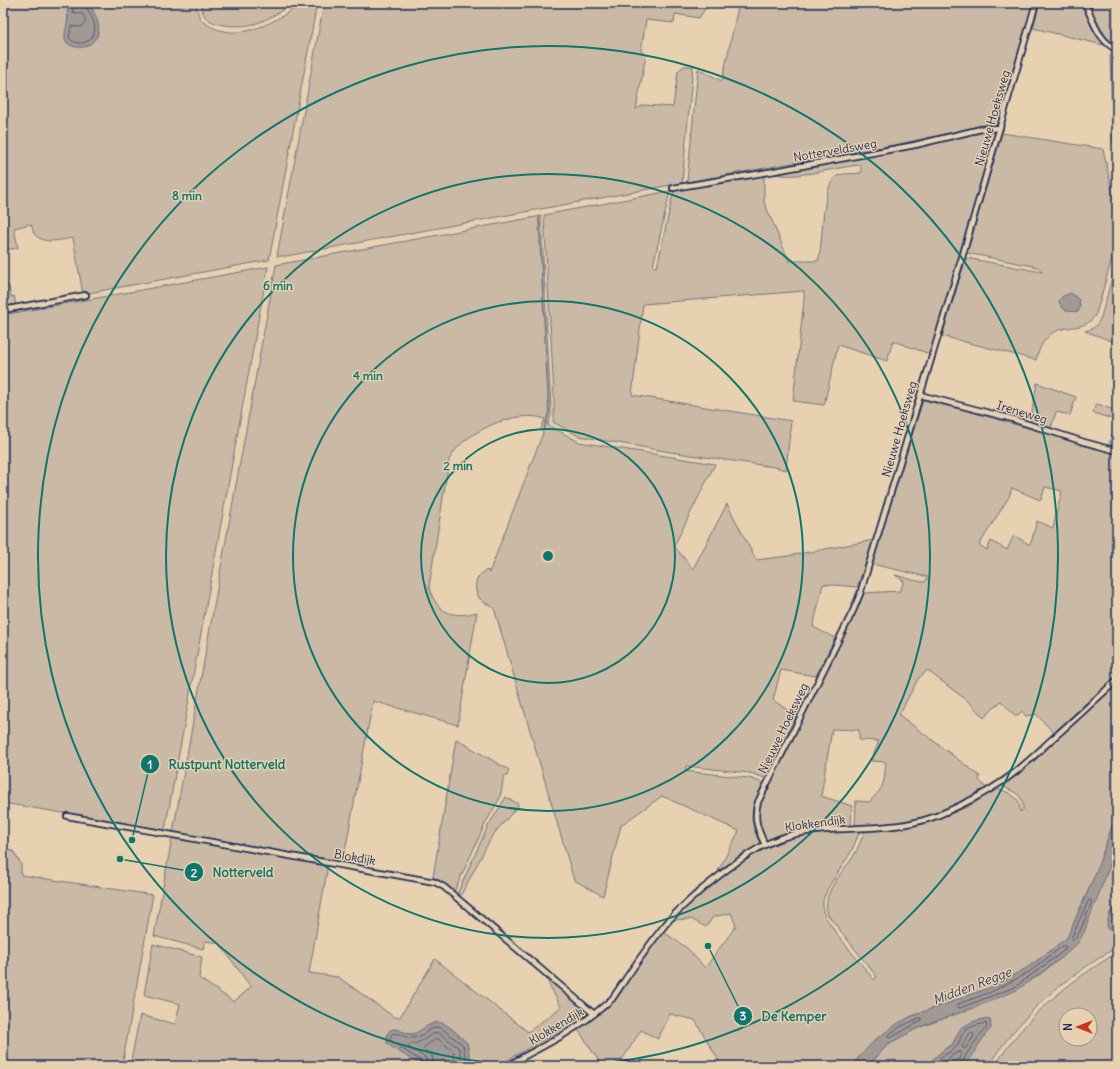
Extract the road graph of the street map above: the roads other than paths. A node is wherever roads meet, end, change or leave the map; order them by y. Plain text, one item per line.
1 (1036, 3) edge
2 (1085, 3) edge
3 (1117, 50) edge
4 (1000, 128) junction
5 (673, 188) dead end
6 (86, 295) dead end
7 (3, 310) edge
8 (920, 395) junction
9 (1117, 451) edge
10 (1117, 680) edge
11 (67, 816) dead end
12 (765, 845) junction
13 (594, 1014) junction
14 (508, 1066) edge

1 - 4 street, Nieuwe Hoeksweg
2 - 3 street
4 - 5 street, Notterveldsweg
4 - 8 street, Nieuwe Hoeksweg
6 - 7 street
8 - 9 street, Ireneweg
8 - 12 street, Nieuwe Hoeksweg
10 - 12 street, Klokkendijk
11 - 13 street, Blokdijk
12 - 13 street, Klokkendijk
13 - 14 street, Klokkendijk

